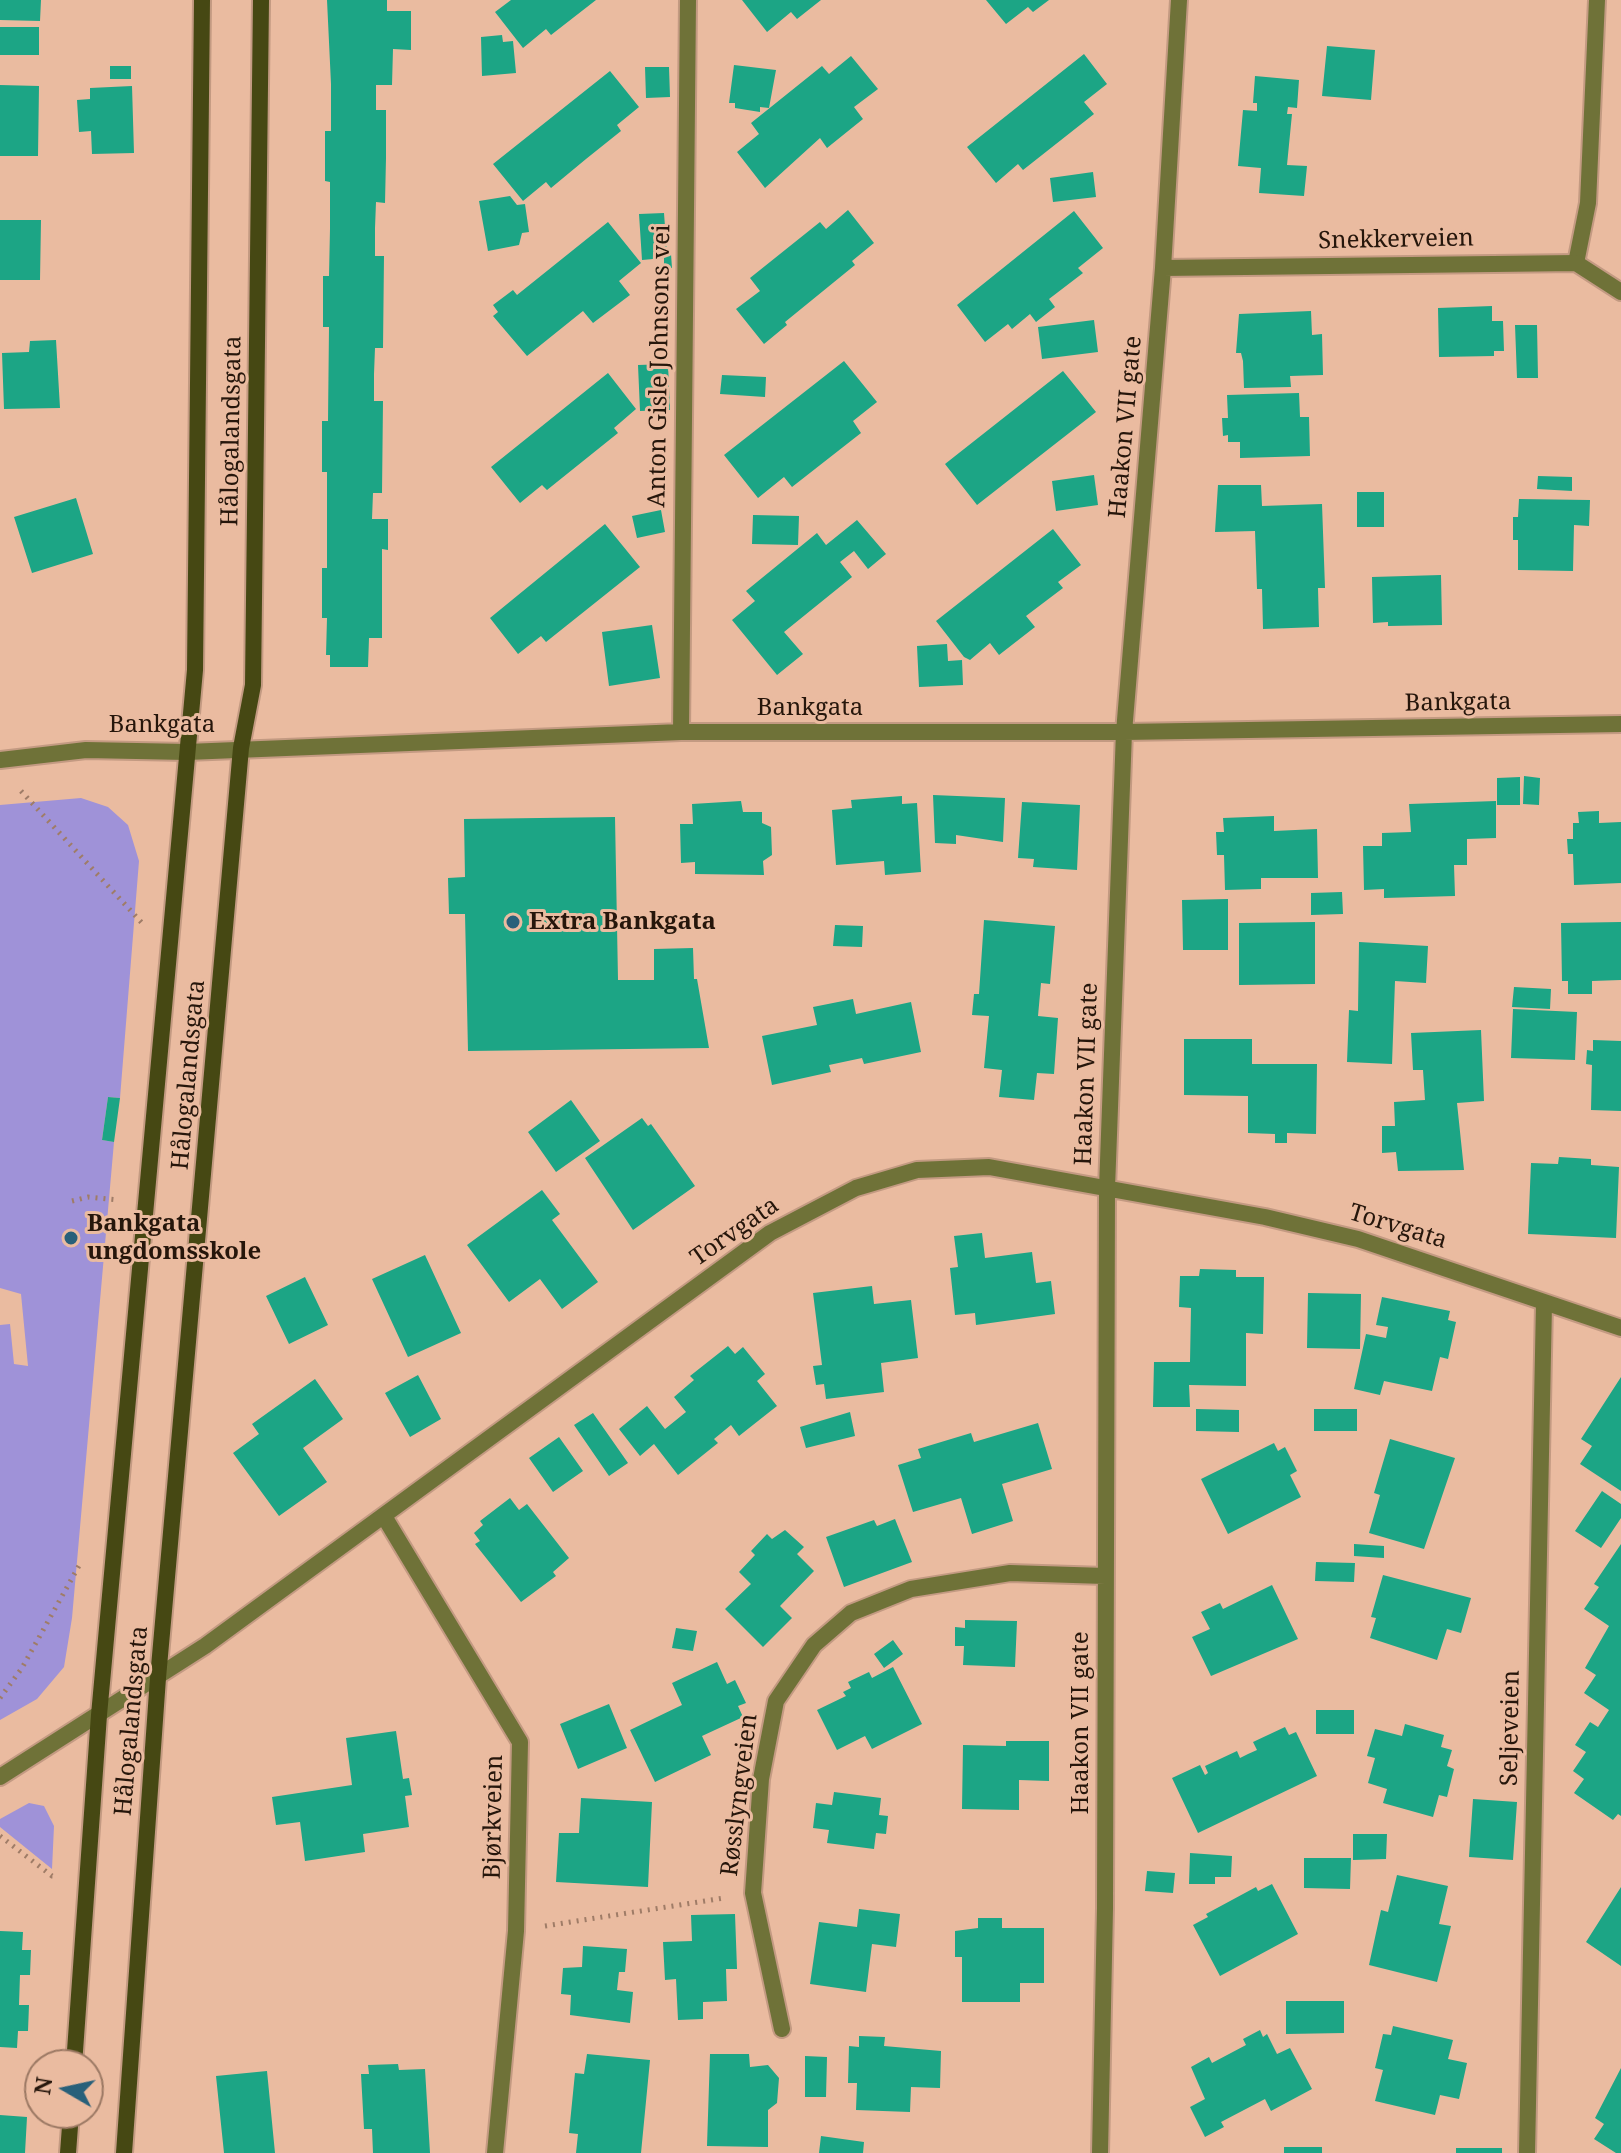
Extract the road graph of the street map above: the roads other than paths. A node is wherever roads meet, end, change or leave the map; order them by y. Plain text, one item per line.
1 (202, 0) edge
2 (261, 0) edge
3 (688, 0) edge
4 (1179, 0) edge
5 (1597, 0) edge
6 (1576, 263) junction
7 (1163, 268) junction
8 (1621, 292) edge
9 (1621, 724) edge
10 (681, 732) junction
11 (1124, 732) junction
12 (241, 748) junction
13 (187, 752) junction
14 (0, 760) edge
15 (1107, 1188) junction
16 (1544, 1304) junction
17 (1621, 1328) edge
18 (385, 1518) junction
19 (1105, 1576) junction
20 (158, 1678) junction
21 (99, 1715) junction
22 (0, 1777) edge
23 (782, 2029) dead end
24 (75, 2049) edge
25 (70, 2129) edge
26 (68, 2153) edge
27 (124, 2153) edge
28 (495, 2153) edge
29 (1100, 2153) edge
30 (1527, 2153) edge

1 - 13 street, Hålogalandsgata
2 - 12 street, Hålogalandsgata
3 - 10 street, Anton Gisle Johnsons vei
4 - 7 street, Haakon VII gate
5 - 6 street
6 - 7 street, Snekkerveien
6 - 8 street
7 - 11 street, Haakon VII gate
9 - 11 street, Bankgata
10 - 11 street, Bankgata
10 - 12 street, Bankgata
11 - 15 street, Haakon VII gate
12 - 13 street, Bankgata
12 - 20 street, Hålogalandsgata
13 - 14 street, Bankgata
13 - 21 street, Hålogalandsgata
15 - 16 street, Torvgata
15 - 18 street, Torvgata
15 - 19 street, Haakon VII gate
16 - 17 street, Torvgata
16 - 30 street, Seljeveien
18 - 20 street, Torvgata
18 - 28 street, Bjørkveien
19 - 23 street, Røsslyngveien
19 - 29 street, Haakon VII gate
20 - 21 street, Torvgata
20 - 27 street, Hålogalandsgata
21 - 22 street, Torvgata
21 - 24 street, Hålogalandsgata
25 - 26 street

